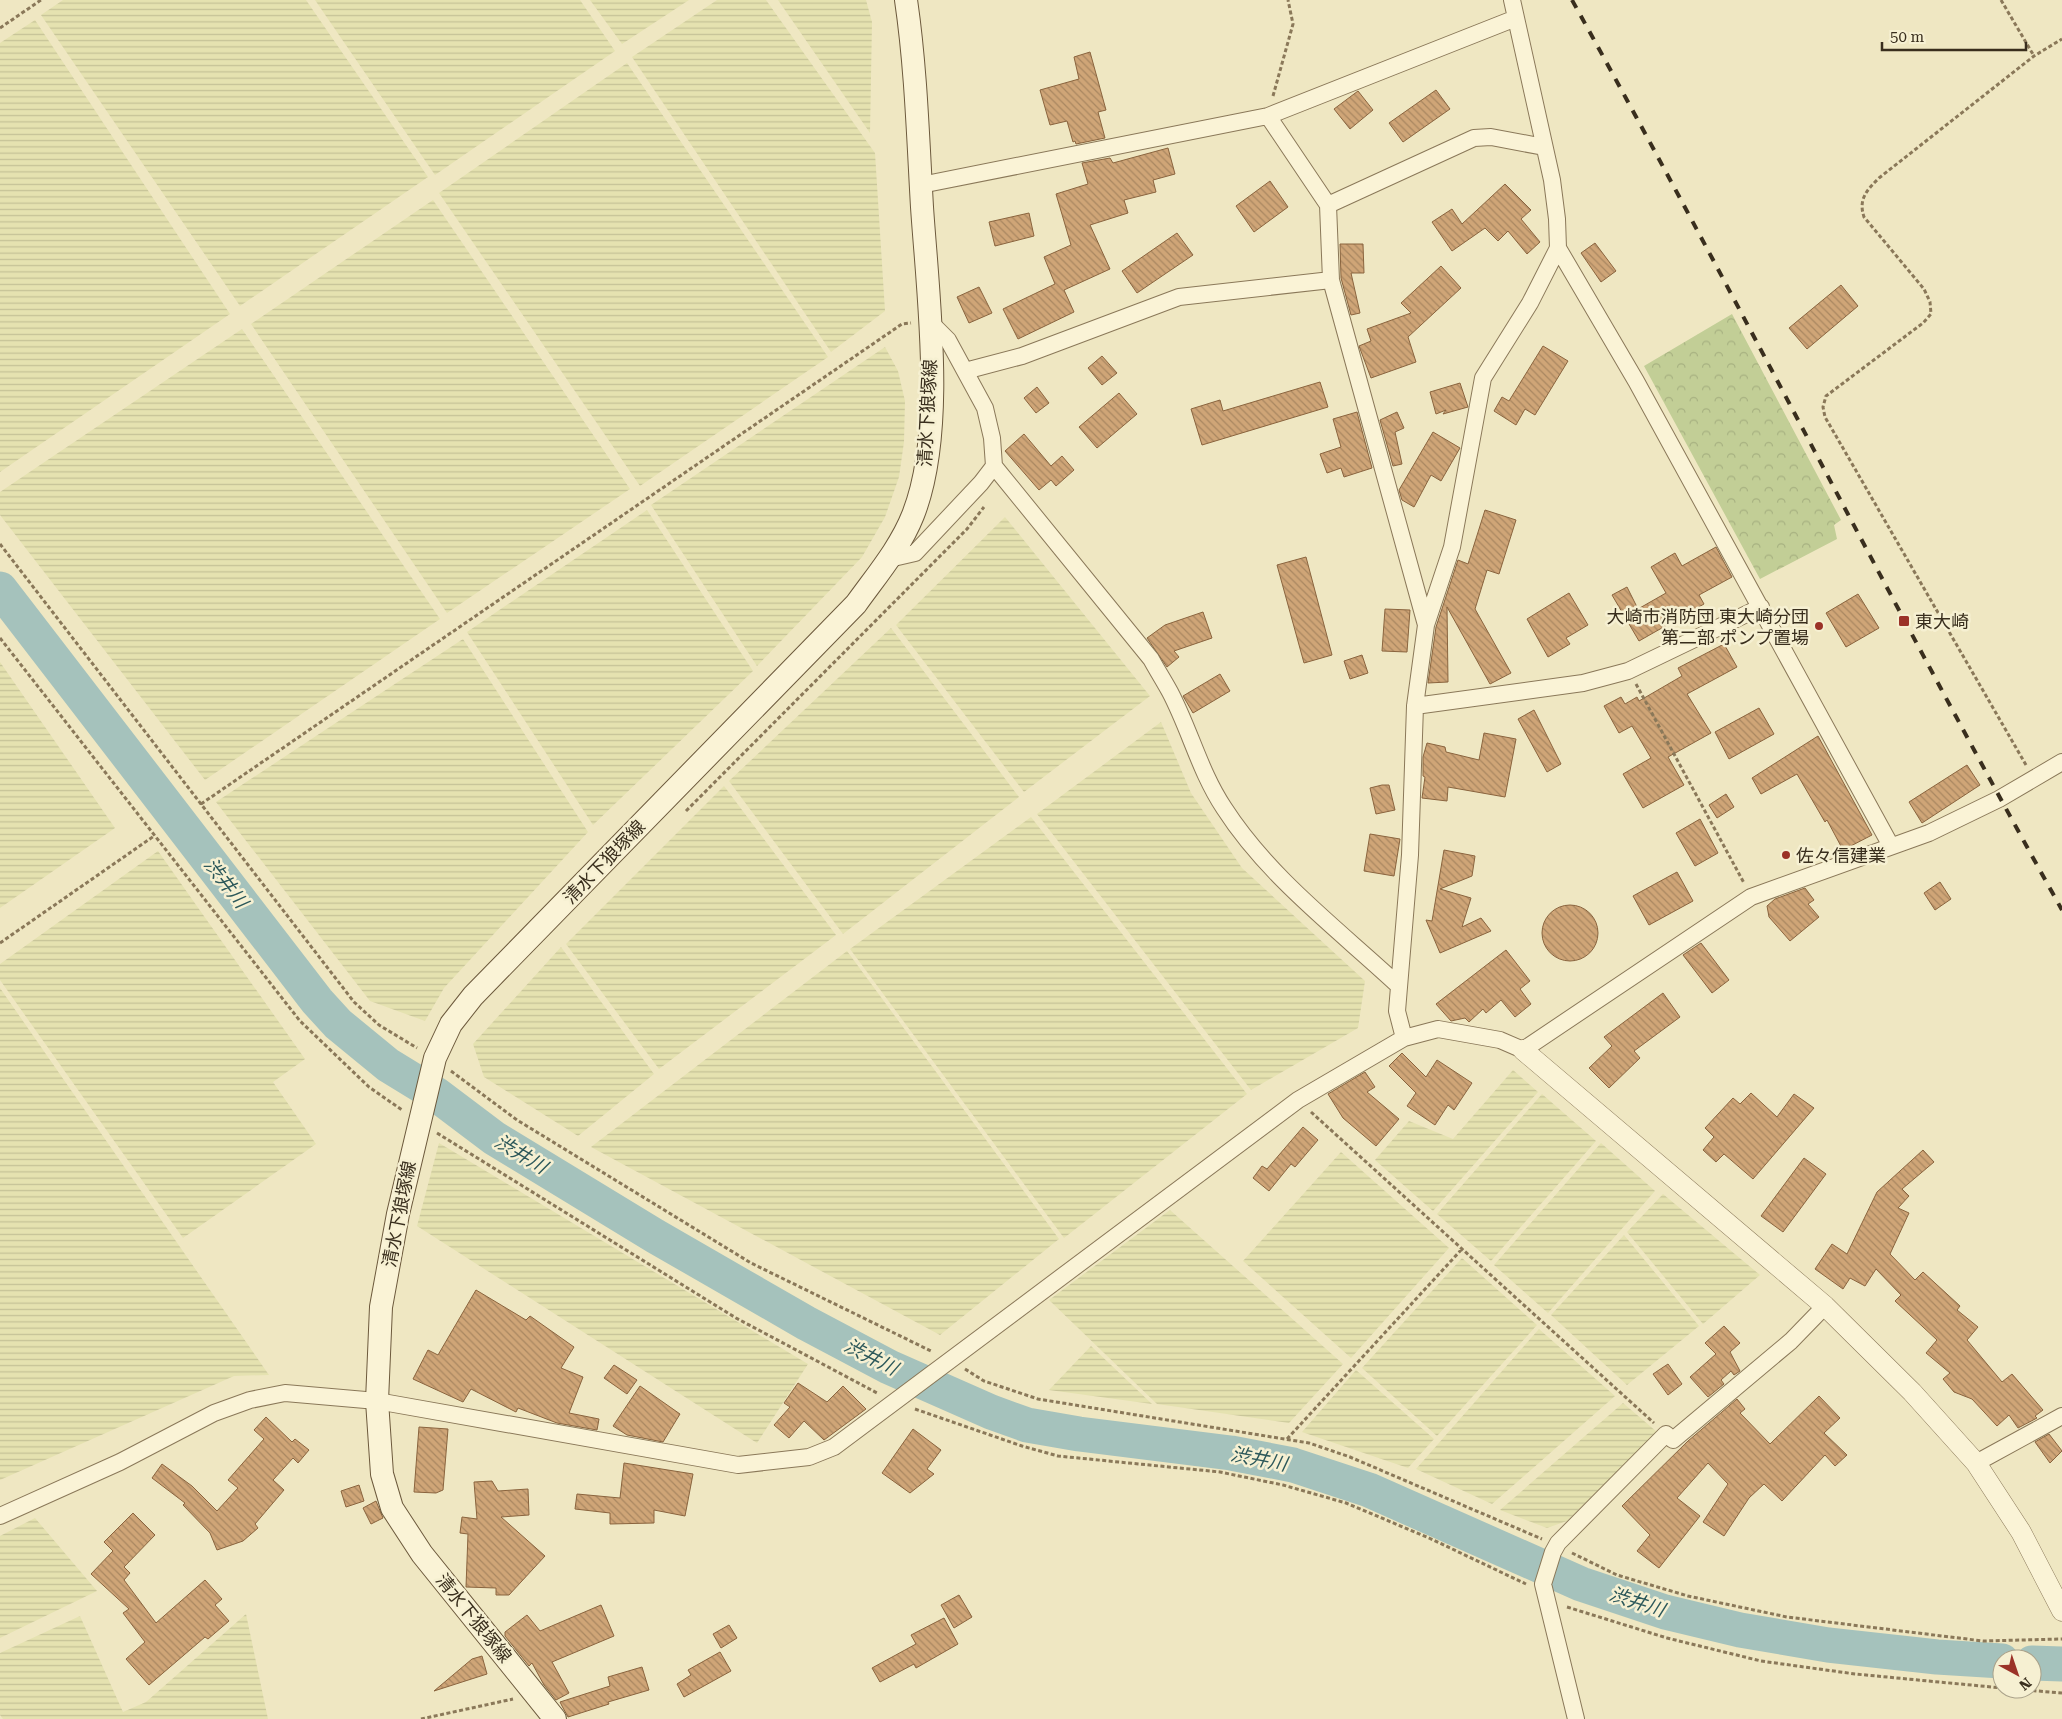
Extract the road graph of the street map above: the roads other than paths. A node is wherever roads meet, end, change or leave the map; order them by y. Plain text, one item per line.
1 (906, 0) edge
2 (1512, 0) edge
3 (1516, 18) junction
4 (1268, 116) junction
5 (1544, 147) junction
6 (921, 185) junction
7 (1328, 205) junction
8 (1558, 248) junction
9 (1330, 280) junction
10 (930, 321) junction
11 (965, 371) junction
12 (994, 466) junction
13 (888, 559) junction
14 (1761, 607) junction
15 (1426, 626) junction
16 (1416, 706) junction
17 (2062, 762) edge
18 (1892, 846) junction
19 (1399, 986) junction
20 (1404, 1038) junction
21 (1524, 1050) junction
22 (1825, 1306) junction
23 (377, 1401) junction
24 (2062, 1416) edge
25 (1976, 1463) junction
26 (0, 1516) edge
27 (2062, 1611) edge
28 (555, 1719) edge
29 (1576, 1719) edge

1 - 6 main road, 清水下狼塚線
2 - 3 street
3 - 4 street
3 - 5 street
4 - 6 street
4 - 7 street
5 - 7 street
5 - 8 street
6 - 10 main road, 清水下狼塚線
7 - 9 street
8 - 14 street
8 - 15 street
9 - 11 street
9 - 15 street
10 - 11 street
10 - 13 main road, 清水下狼塚線
11 - 12 street
12 - 13 street
12 - 19 street
13 - 23 main road, 清水下狼塚線
14 - 16 street
14 - 18 street
15 - 16 street
16 - 19 street
17 - 18 street
18 - 21 street
19 - 20 street
20 - 21 street
20 - 23 street
21 - 22 street
22 - 25 street
22 - 29 street
23 - 26 street
23 - 28 main road, 清水下狼塚線
24 - 25 street
25 - 27 street

